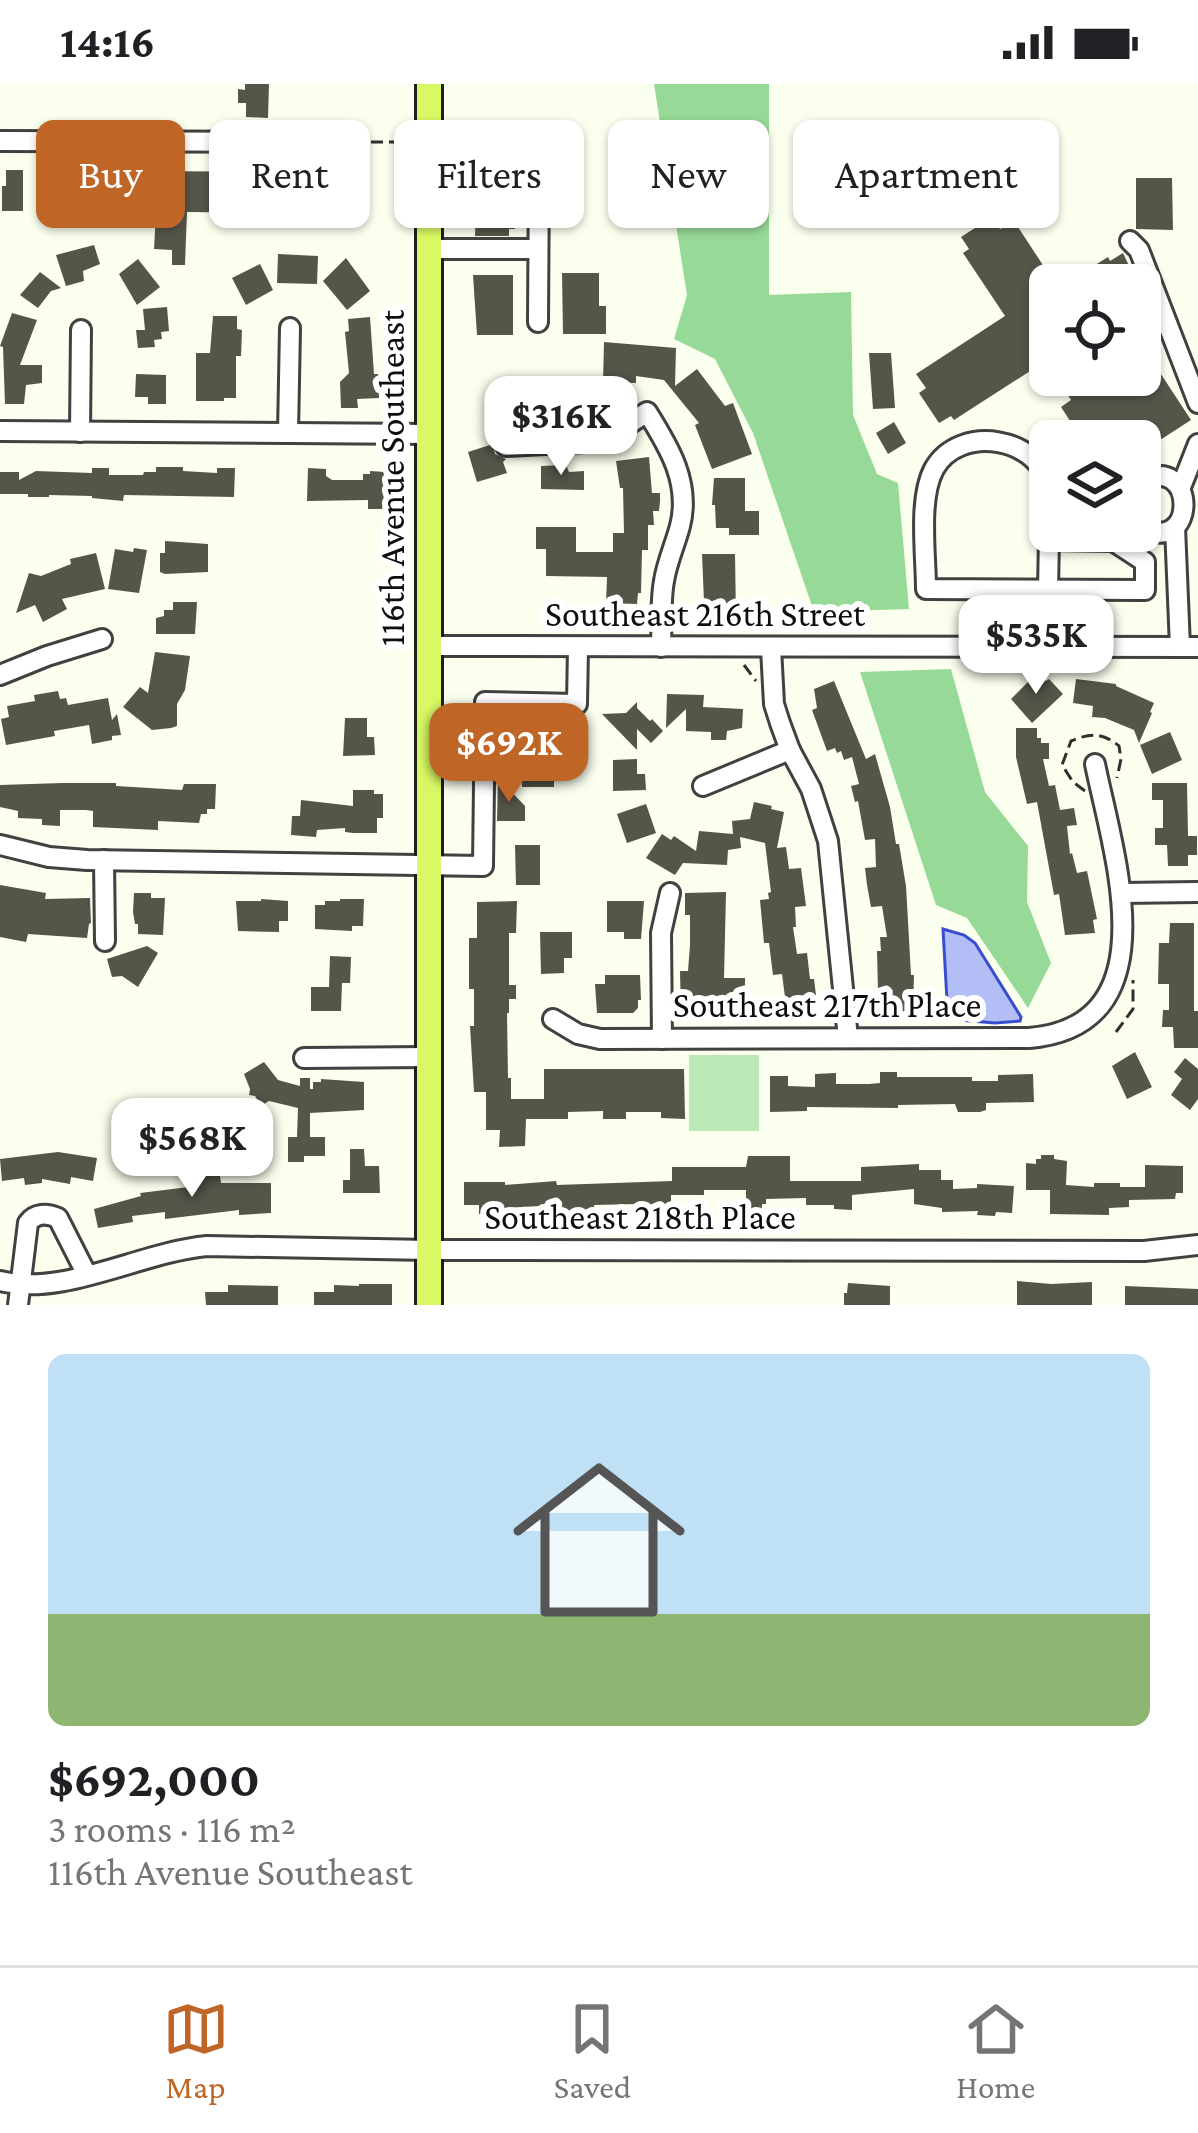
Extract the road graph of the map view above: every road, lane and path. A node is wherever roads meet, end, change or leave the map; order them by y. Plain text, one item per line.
1 (429, 84) edge
2 (429, 120) edge
3 (0, 141) edge
4 (209, 142) edge
5 (429, 228) edge
6 (538, 228) edge
7 (1130, 241) dead end
8 (429, 249) junction
9 (538, 249) junction
10 (538, 322) dead end
11 (290, 328) dead end
12 (81, 330) dead end
13 (1198, 403) edge
14 (0, 431) edge
15 (80, 432) junction
16 (288, 433) junction
17 (428, 434) junction
18 (1198, 443) edge
19 (506, 446) dead end
20 (1029, 453) edge
21 (1161, 476) edge
22 (1181, 487) junction
23 (1175, 527) junction
24 (1161, 532) edge
25 (1049, 552) edge
26 (1129, 552) edge
27 (1048, 590) junction
28 (102, 639) dead end
29 (428, 646) junction
30 (578, 647) junction
31 (661, 647) junction
32 (1047, 647) junction
33 (1189, 647) edge
34 (771, 648) junction
35 (0, 676) edge
36 (790, 750) junction
37 (1095, 764) dead end
38 (703, 785) dead end
39 (0, 845) edge
40 (104, 860) junction
41 (428, 866) junction
42 (1198, 892) edge
43 (670, 893) dead end
44 (1121, 893) junction
45 (105, 941) dead end
46 (1133, 969) dead end
47 (553, 1019) dead end
48 (1116, 1032) dead end
49 (848, 1038) junction
50 (662, 1039) junction
51 (429, 1057) junction
52 (304, 1058) dead end
53 (1198, 1245) edge
54 (430, 1250) junction
55 (87, 1275) junction
56 (12, 1290) edge
57 (429, 1305) edge

1 - 2 main road, 116th Avenue Southeast
3 - 4 street
5 - 8 main road, 116th Avenue Southeast
6 - 9 street
7 - 13 street
8 - 9 street
8 - 17 main road, 116th Avenue Southeast
9 - 10 street
11 - 16 street
12 - 15 street
14 - 15 street
15 - 16 street
16 - 17 street
17 - 29 main road, 116th Avenue Southeast
18 - 22 street
19 - 31 street
20 - 27 street
21 - 22 street
22 - 23 street
23 - 24 street
23 - 33 street
25 - 27 street
26 - 27 street
27 - 32 street
28 - 35 street
29 - 30 street, Southeast 216th Street
29 - 41 main road, 116th Avenue Southeast
30 - 31 street, Southeast 216th Street
30 - 41 street
31 - 34 street, Southeast 216th Street
32 - 33 street, Southeast 216th Street
32 - 34 street, Southeast 216th Street
34 - 36 street
36 - 38 street
36 - 49 street
37 - 44 street
39 - 40 street
40 - 41 street
40 - 45 street
41 - 51 main road, 116th Avenue Southeast
42 - 44 street
43 - 50 street
44 - 49 street, Southeast 217th Place
46 - 48 path
47 - 50 street, Southeast 217th Place
49 - 50 street, Southeast 217th Place
51 - 52 street
51 - 54 main road, 116th Avenue Southeast
53 - 54 street, Southeast 218th Place
54 - 55 street, Southeast 218th Place
54 - 57 main road, 116th Avenue Southeast
55 - 56 street, Southeast 218th Place
55 - 56 street, Southeast 218th Place

